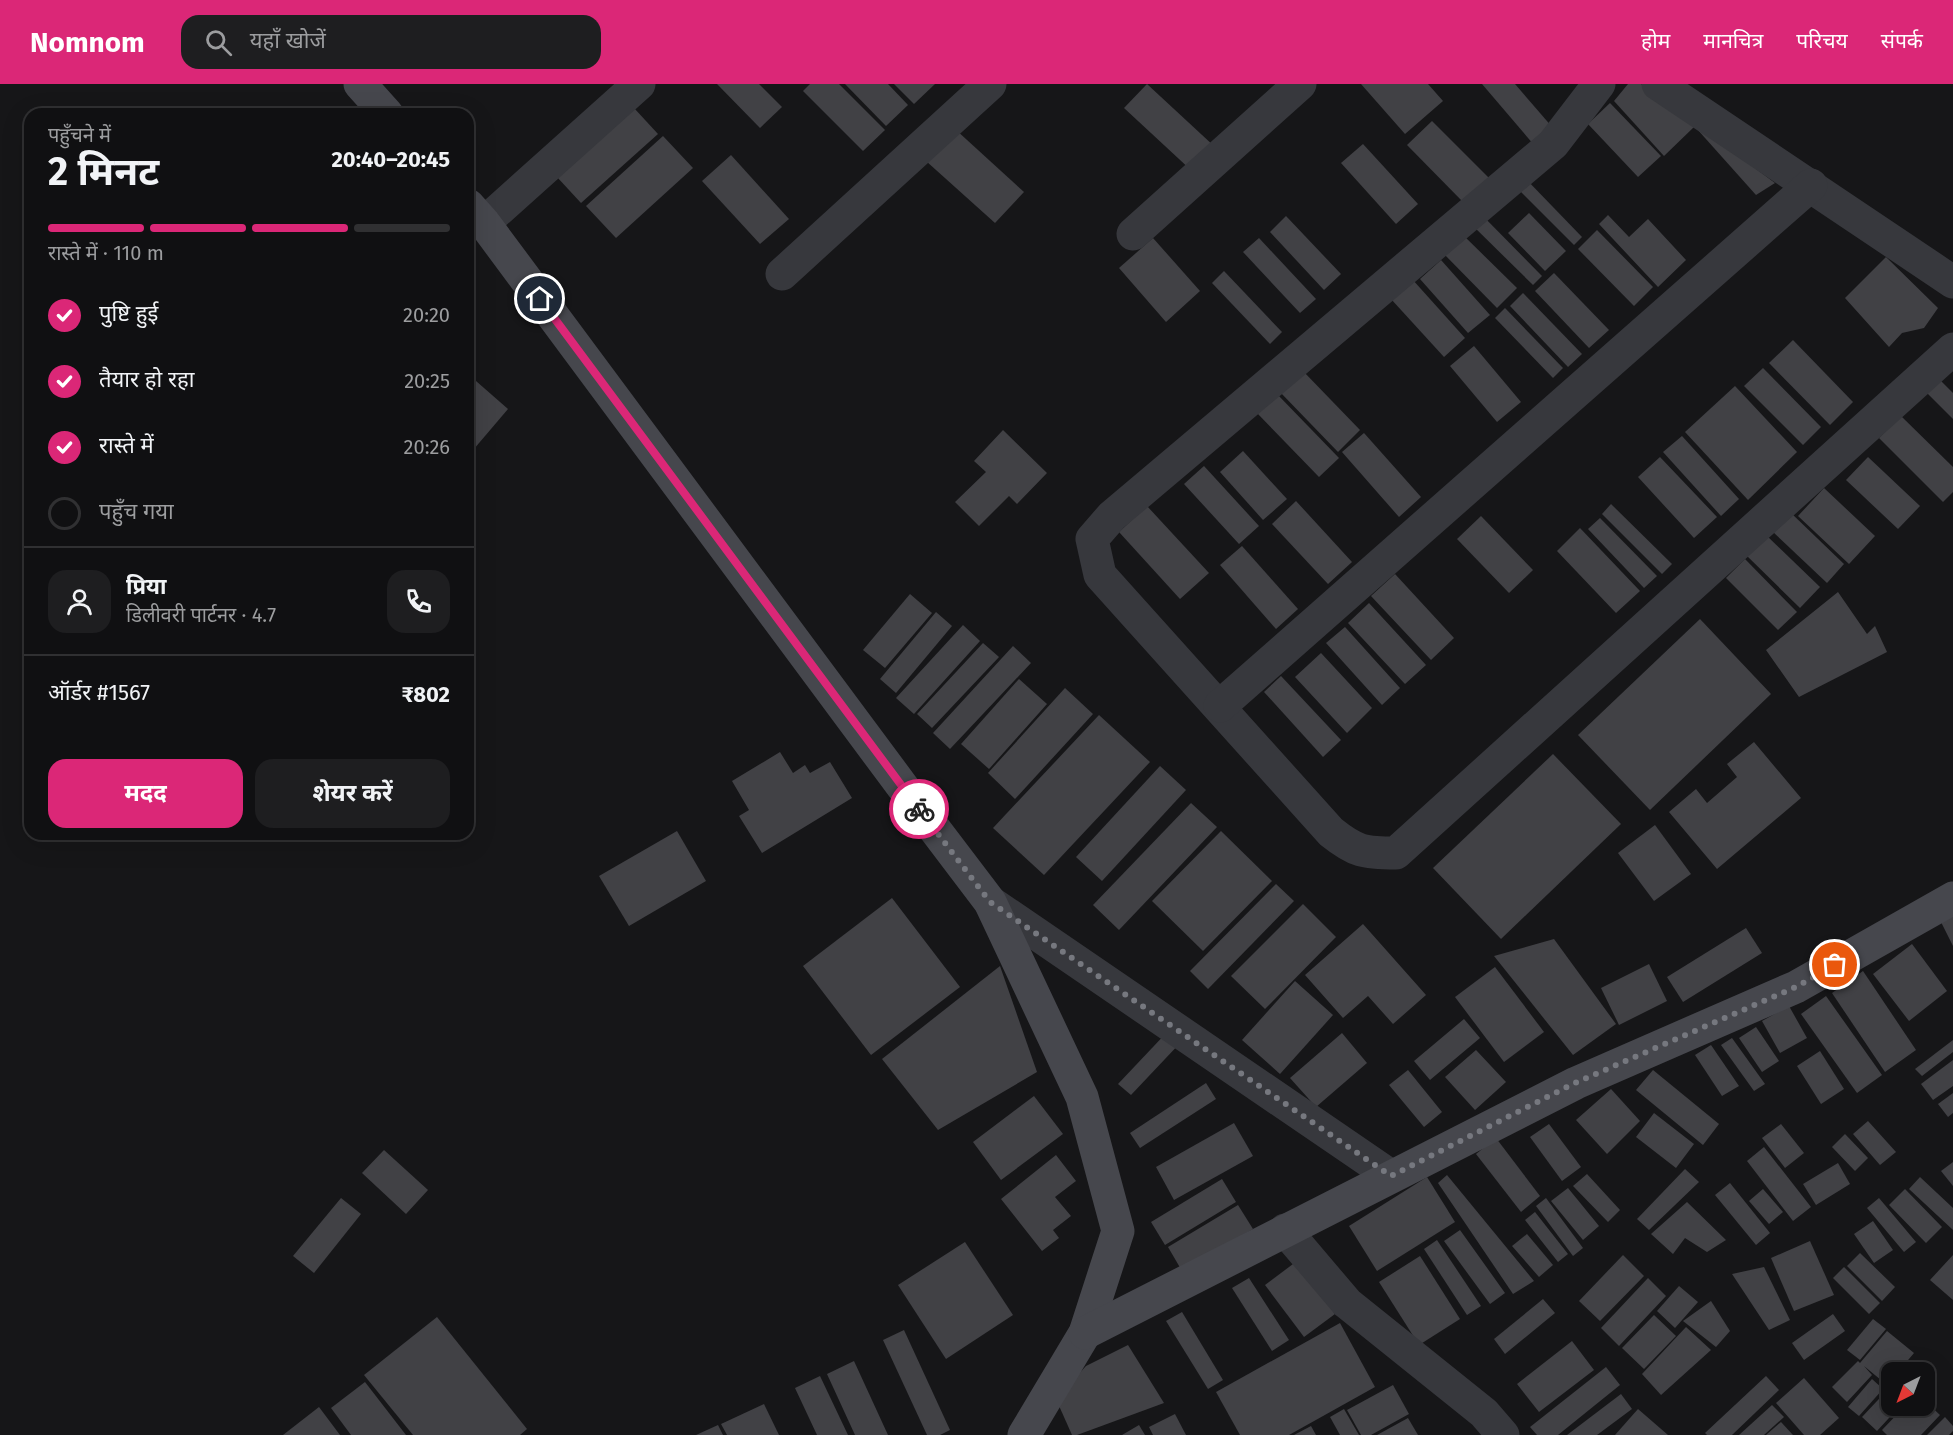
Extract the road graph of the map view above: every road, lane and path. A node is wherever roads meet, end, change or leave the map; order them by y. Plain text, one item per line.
1 (360, 84) edge
2 (639, 84) edge
3 (990, 84) edge
4 (1300, 84) edge
5 (1599, 84) edge
6 (1658, 84) edge
7 (382, 108) edge
8 (1811, 185) junction
9 (476, 214) edge
10 (1133, 234) dead end
11 (782, 274) dead end
12 (1953, 282) edge
13 (1953, 349) edge
14 (1220, 706) junction
15 (1953, 898) edge
16 (990, 902) junction
17 (1391, 1176) junction
18 (1285, 1230) junction
19 (1085, 1333) junction
20 (1024, 1435) edge
21 (1503, 1435) edge

1 - 7 main road
2 - 9 street
3 - 11 street
4 - 10 street
5 - 14 street
6 - 8 street
8 - 12 street
8 - 14 street
9 - 16 main road
13 - 14 street
15 - 17 main road
16 - 17 street
16 - 19 main road
17 - 18 main road
18 - 19 main road
18 - 21 street
19 - 20 main road

